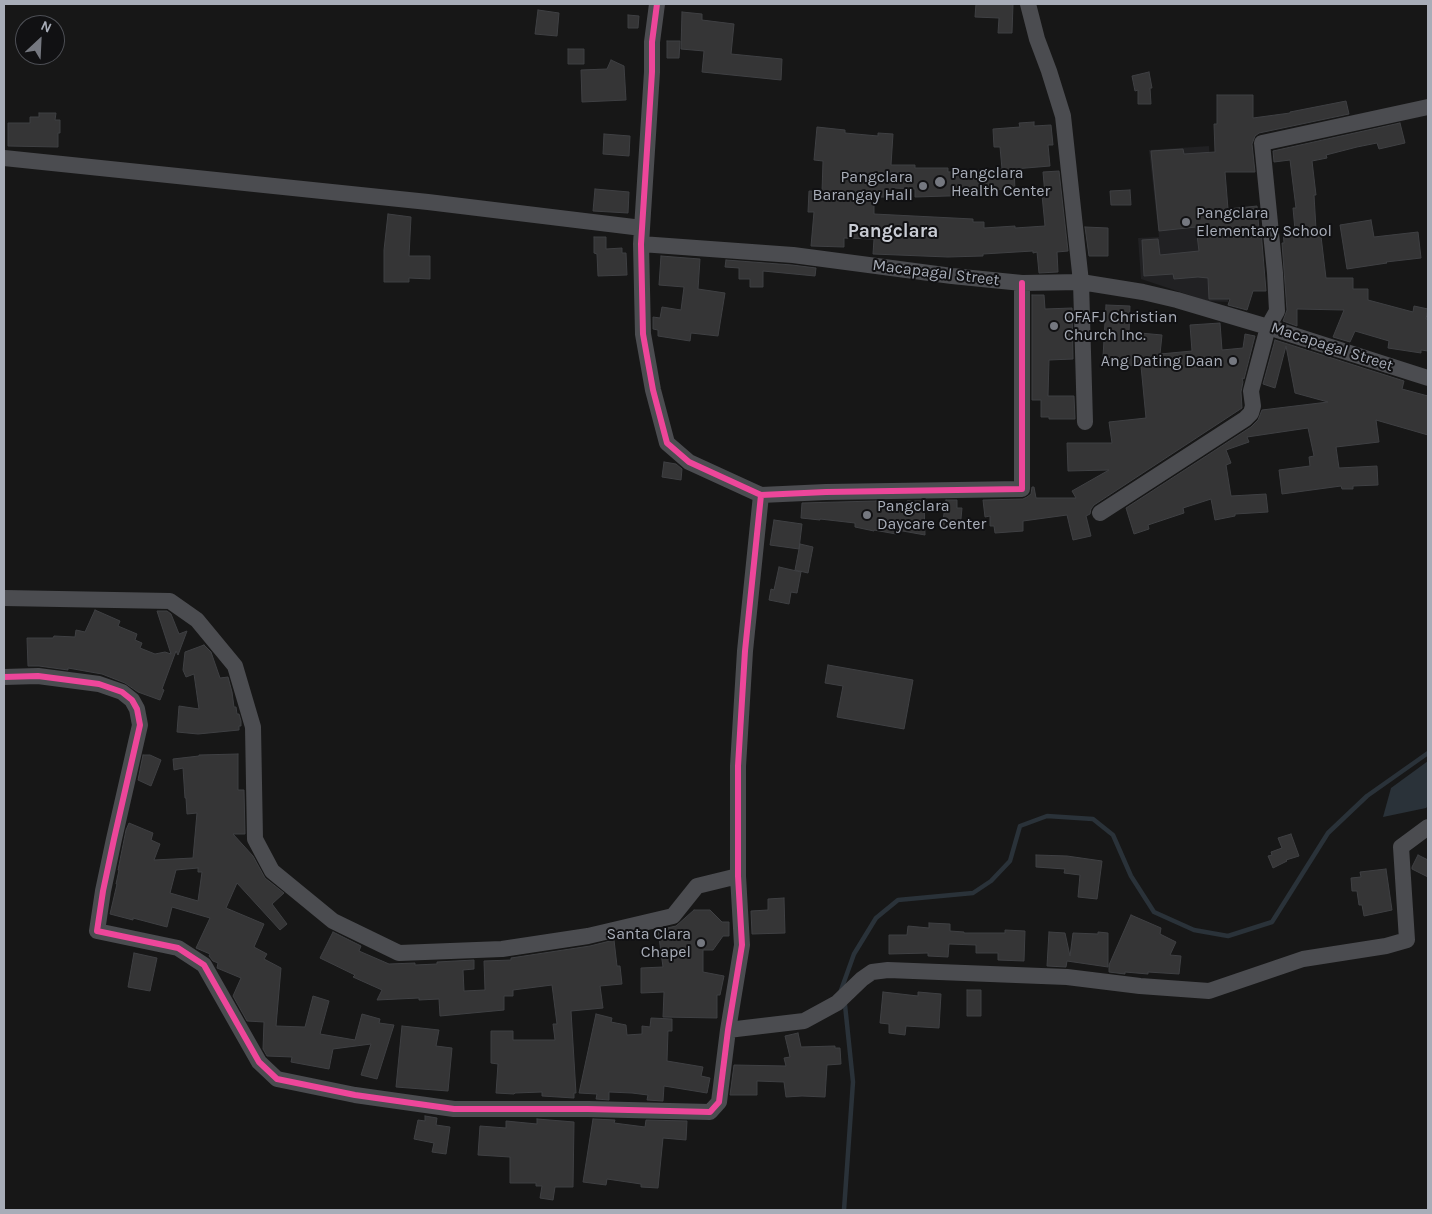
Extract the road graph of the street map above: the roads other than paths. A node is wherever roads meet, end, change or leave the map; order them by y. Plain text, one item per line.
1 (657, 4) edge
2 (1028, 4) edge
3 (1428, 107) edge
4 (4, 158) edge
5 (642, 236) junction
6 (1081, 282) junction
7 (1022, 283) junction
8 (1268, 327) junction
9 (1428, 378) edge
10 (1085, 422) dead end
11 (761, 495) junction
12 (1100, 513) dead end
13 (4, 598) edge
14 (4, 677) edge
15 (1428, 827) edge
16 (738, 876) junction
17 (728, 1030) junction

1 - 5 street
2 - 6 street
3 - 8 street
4 - 5 street, Macapagal Street
5 - 7 street, Macapagal Street
5 - 11 street
6 - 7 street, Macapagal Street
6 - 8 street, Macapagal Street
6 - 10 street
7 - 11 street
8 - 9 street, Macapagal Street
8 - 12 street
11 - 16 street
13 - 16 street
14 - 17 street
15 - 17 street
16 - 17 street

